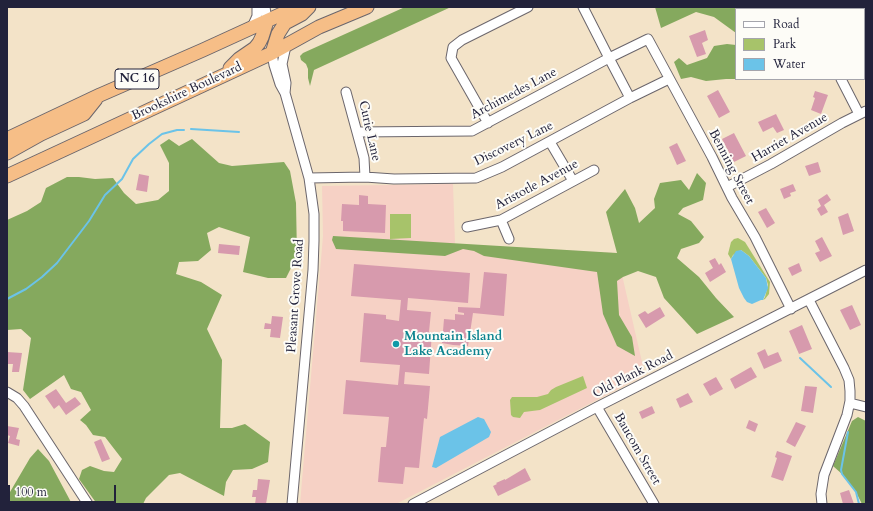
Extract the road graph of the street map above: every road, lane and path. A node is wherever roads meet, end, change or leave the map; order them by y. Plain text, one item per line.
1 (257, 7) edge
2 (265, 7) edge
3 (296, 7) edge
4 (310, 7) edge
5 (367, 7) edge
6 (528, 7) edge
7 (583, 7) edge
8 (267, 21) junction
9 (252, 27) junction
10 (648, 39) joint
11 (286, 46) junction
12 (272, 53) junction
13 (608, 58) junction
14 (220, 77) junction
15 (669, 79) junction
16 (842, 80) edge
17 (346, 92) dead end
18 (285, 93) junction
19 (100, 95) junction
20 (630, 98) junction
21 (863, 113) edge
22 (488, 123) junction
23 (357, 132) junction
24 (7, 139) edge
25 (550, 142) junction
26 (7, 153) edge
27 (594, 170) dead end
28 (8, 173) edge
29 (365, 177) junction
30 (309, 178) junction
31 (573, 181) junction
32 (727, 187) junction
33 (501, 220) junction
34 (467, 226) dead end
35 (509, 239) dead end
36 (866, 270) edge
37 (808, 300) junction
38 (791, 309) junction
39 (7, 392) edge
40 (850, 403) junction
41 (598, 407) junction
42 (866, 407) edge
43 (88, 504) edge
44 (292, 504) edge
45 (413, 504) edge
46 (654, 504) edge
47 (822, 504) edge

1 - 9 street
2 - 8 street
3 - 8 highway, NC 16
4 - 12 highway
5 - 11 highway, Brookshire Boulevard / NC 16
6 - 22 street
7 - 13 street
8 - 9 highway, NC 16
8 - 14 highway
9 - 19 highway, NC 16
10 - 13 street, Archimedes Lane
10 - 15 street, Benning Street
11 - 12 highway, Brookshire Boulevard / NC 16
11 - 18 street, Pleasant Grove Road
12 - 14 highway, Brookshire Boulevard / NC 16
12 - 18 street, Pleasant Grove Road
13 - 20 street
13 - 22 street, Archimedes Lane
14 - 28 highway, Brookshire Boulevard / NC 16
15 - 20 street, Discovery Lane
15 - 32 street, Benning Street
16 - 21 street
17 - 23 street, Curie Lane
18 - 30 street, Pleasant Grove Road
19 - 24 highway, NC 16
19 - 26 highway
20 - 25 street, Discovery Lane
21 - 32 street, Harriet Avenue
22 - 23 street, Archimedes Lane
23 - 29 street, Curie Lane
25 - 29 street, Discovery Lane
25 - 31 street
27 - 31 street, Aristotle Avenue
29 - 30 street, Discovery Lane
30 - 44 street, Pleasant Grove Road
31 - 33 street, Aristotle Avenue
32 - 38 street, Benning Street
33 - 34 street, Aristotle Avenue
33 - 35 street
36 - 37 street, Old Plank Road
37 - 38 street, Old Plank Road
37 - 40 street
38 - 41 street, Old Plank Road
39 - 43 street
40 - 42 street
40 - 47 street
41 - 45 street, Old Plank Road
41 - 46 street, Baucom Street

